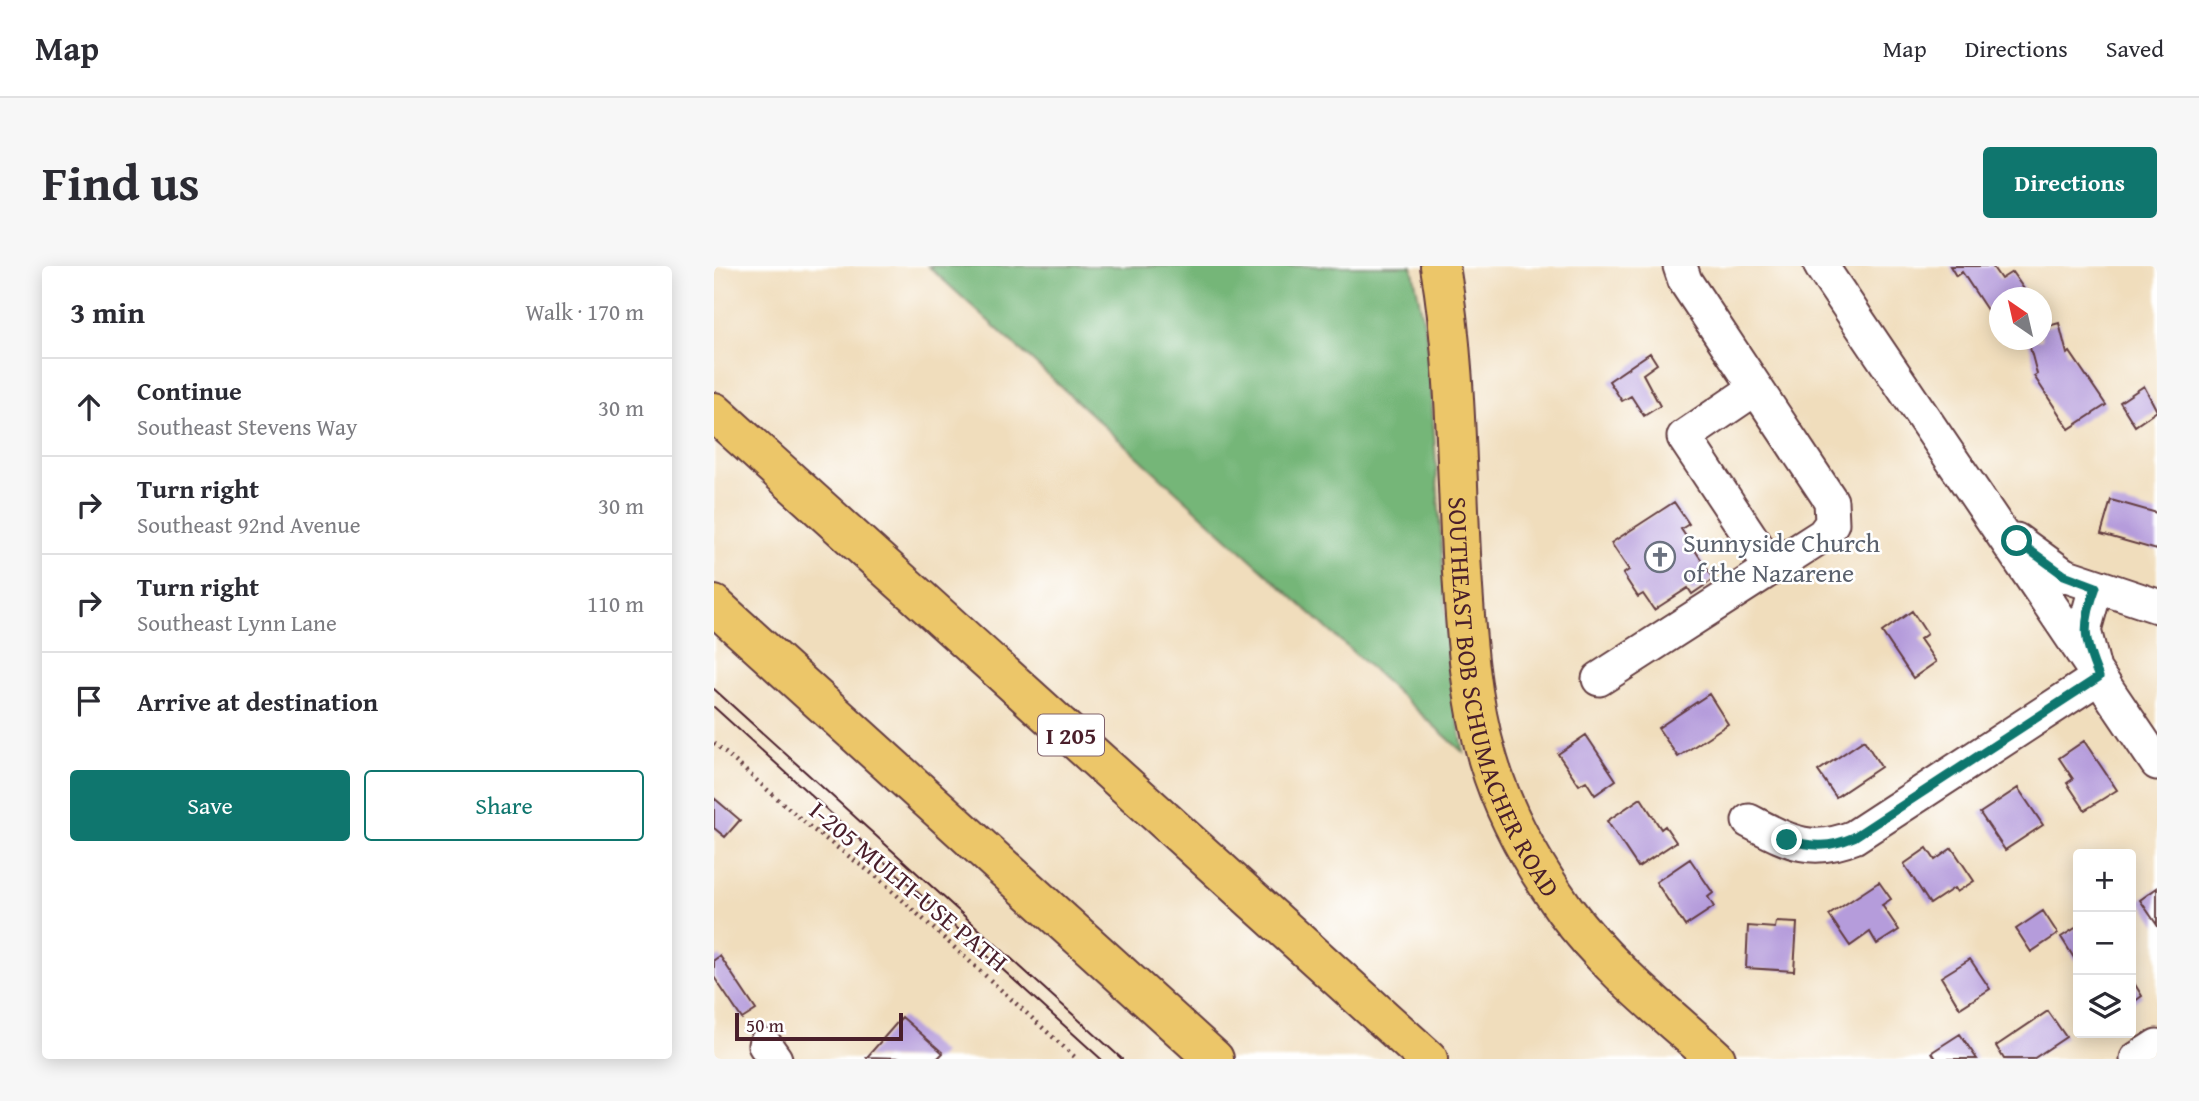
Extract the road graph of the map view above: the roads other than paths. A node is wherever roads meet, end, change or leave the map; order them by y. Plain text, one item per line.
1 (1440, 266) edge
2 (1680, 266) edge
3 (1821, 266) edge
4 (1756, 388) junction
5 (714, 412) edge
6 (1988, 510) junction
7 (1771, 568) junction
8 (2096, 587) junction
9 (714, 605) edge
10 (2157, 606) edge
11 (2099, 677) junction
12 (1599, 679) dead end
13 (2157, 763) edge
14 (1749, 821) dead end
15 (2157, 1046) edge
16 (1214, 1059) edge
17 (1428, 1059) edge
18 (1716, 1059) edge
19 (2137, 1059) edge

1 - 18 main road, SOUTHEAST BOB SCHUMACHER ROAD
2 - 4 street
3 - 6 street
4 - 7 street
4 - 7 street
5 - 17 main road, I 205
6 - 8 street
6 - 11 street
7 - 12 street
8 - 10 street
8 - 11 street
9 - 16 main road
11 - 13 street
11 - 14 street
15 - 19 street

